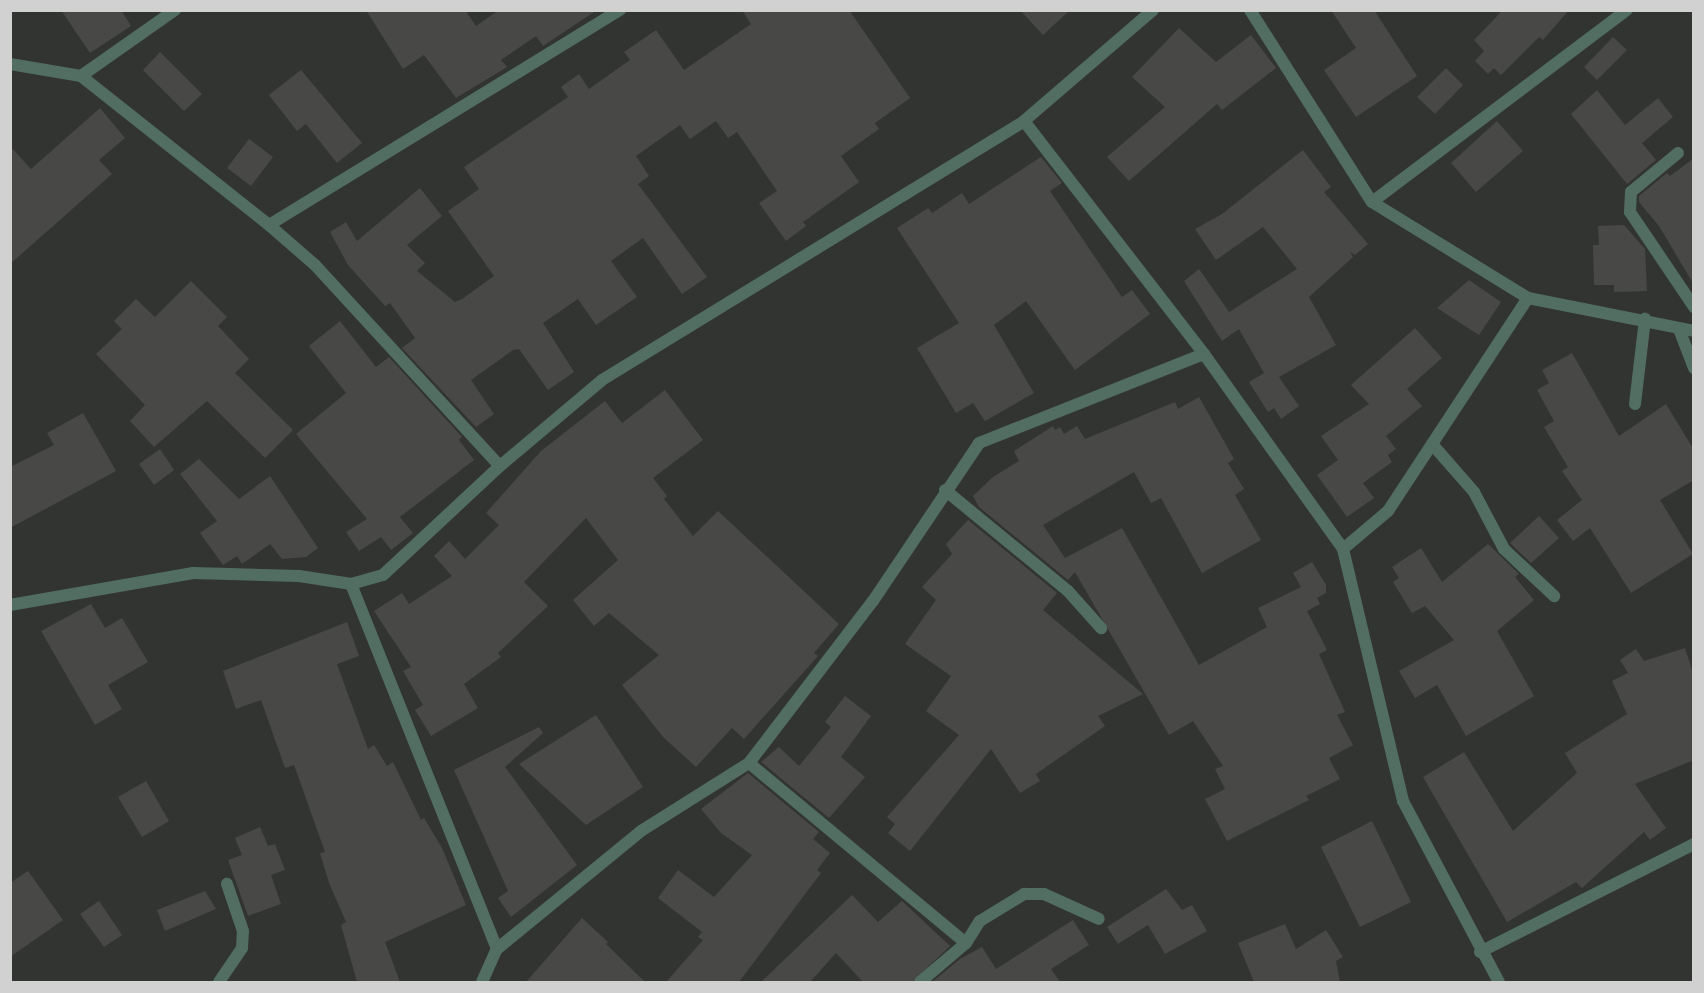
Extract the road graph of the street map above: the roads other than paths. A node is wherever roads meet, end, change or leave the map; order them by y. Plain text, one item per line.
1 (175, 10) edge
2 (620, 10) edge
3 (1153, 10) edge
4 (1250, 10) edge
5 (1627, 10) edge
6 (10, 64) edge
7 (81, 76) junction
8 (1024, 121) junction
9 (1678, 153) dead end
10 (1372, 202) junction
11 (269, 225) junction
12 (1528, 298) junction
13 (1694, 307) edge
14 (1646, 319) junction
15 (1679, 329) junction
16 (1694, 331) edge
17 (1204, 354) junction
18 (1694, 368) edge
19 (1635, 404) dead end
20 (1432, 444) junction
21 (500, 466) junction
22 (945, 490) junction
23 (1343, 549) junction
24 (351, 584) junction
25 (1554, 596) dead end
26 (10, 604) edge
27 (1101, 628) dead end
28 (749, 763) junction
29 (1694, 844) edge
30 (227, 884) dead end
31 (1099, 919) dead end
32 (966, 943) junction
33 (497, 949) junction
34 (1480, 952) junction
35 (219, 982) edge
36 (482, 982) edge
37 (920, 982) edge
38 (1499, 982) edge

1 - 7 street
2 - 11 street
3 - 8 street
4 - 10 street
5 - 10 street
6 - 7 street
7 - 11 street
8 - 17 street
8 - 21 street
9 - 13 street
10 - 12 street
11 - 21 street
12 - 14 street
12 - 20 street
14 - 15 street
14 - 19 street
15 - 16 street
15 - 18 street
17 - 22 street
17 - 23 street
20 - 23 street
20 - 25 street
21 - 24 street
22 - 27 street
22 - 28 street
23 - 34 street
24 - 26 street
24 - 33 street
28 - 32 street
28 - 33 street
29 - 34 street
30 - 35 street
31 - 32 street
32 - 37 street
33 - 36 street
34 - 38 street

